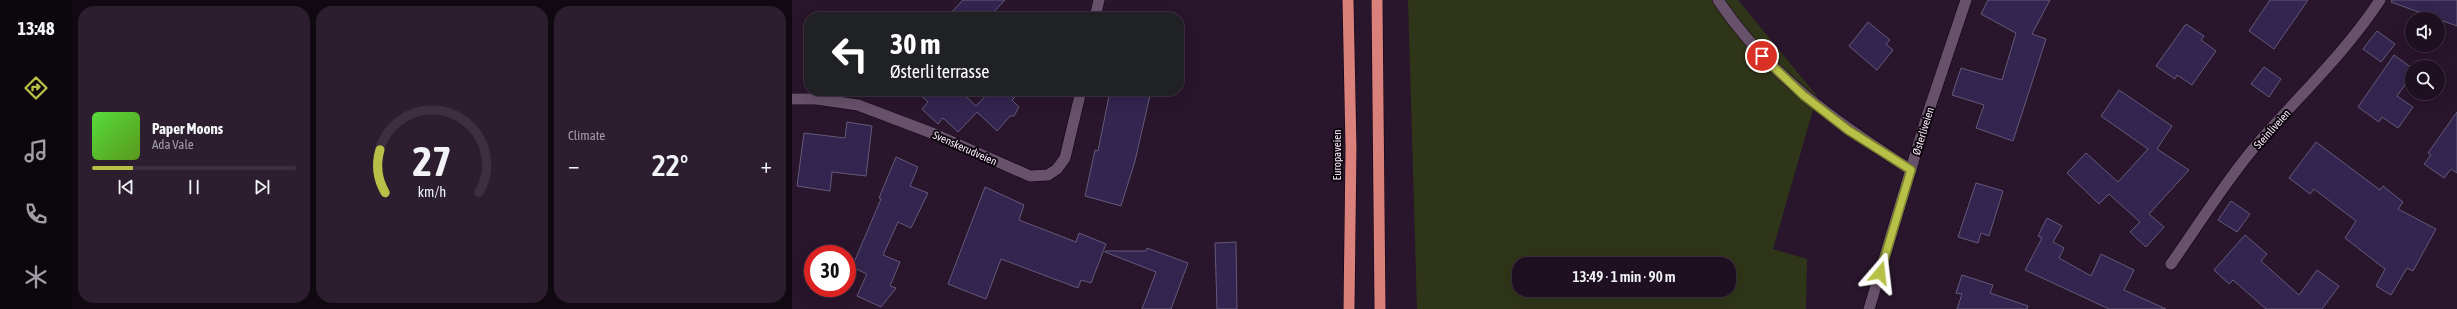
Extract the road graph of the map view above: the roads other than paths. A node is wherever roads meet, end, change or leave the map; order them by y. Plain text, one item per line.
1 (1099, 0) edge
2 (1348, 0) edge
3 (1377, 0) edge
4 (1718, 0) edge
5 (1966, 0) edge
6 (2380, 0) edge
7 (1096, 12) edge
8 (1080, 96) edge
9 (792, 99) edge
10 (1911, 170) junction
11 (2171, 264) dead end
12 (1349, 309) edge
13 (1380, 309) edge
14 (1869, 309) edge

1 - 7 street
2 - 12 highway, Europaveien
3 - 13 highway
4 - 10 street
5 - 10 street, Østerliveien
6 - 11 street, Steinliveien
8 - 9 street, Svenskerudveien
10 - 14 street, Østerliveien

